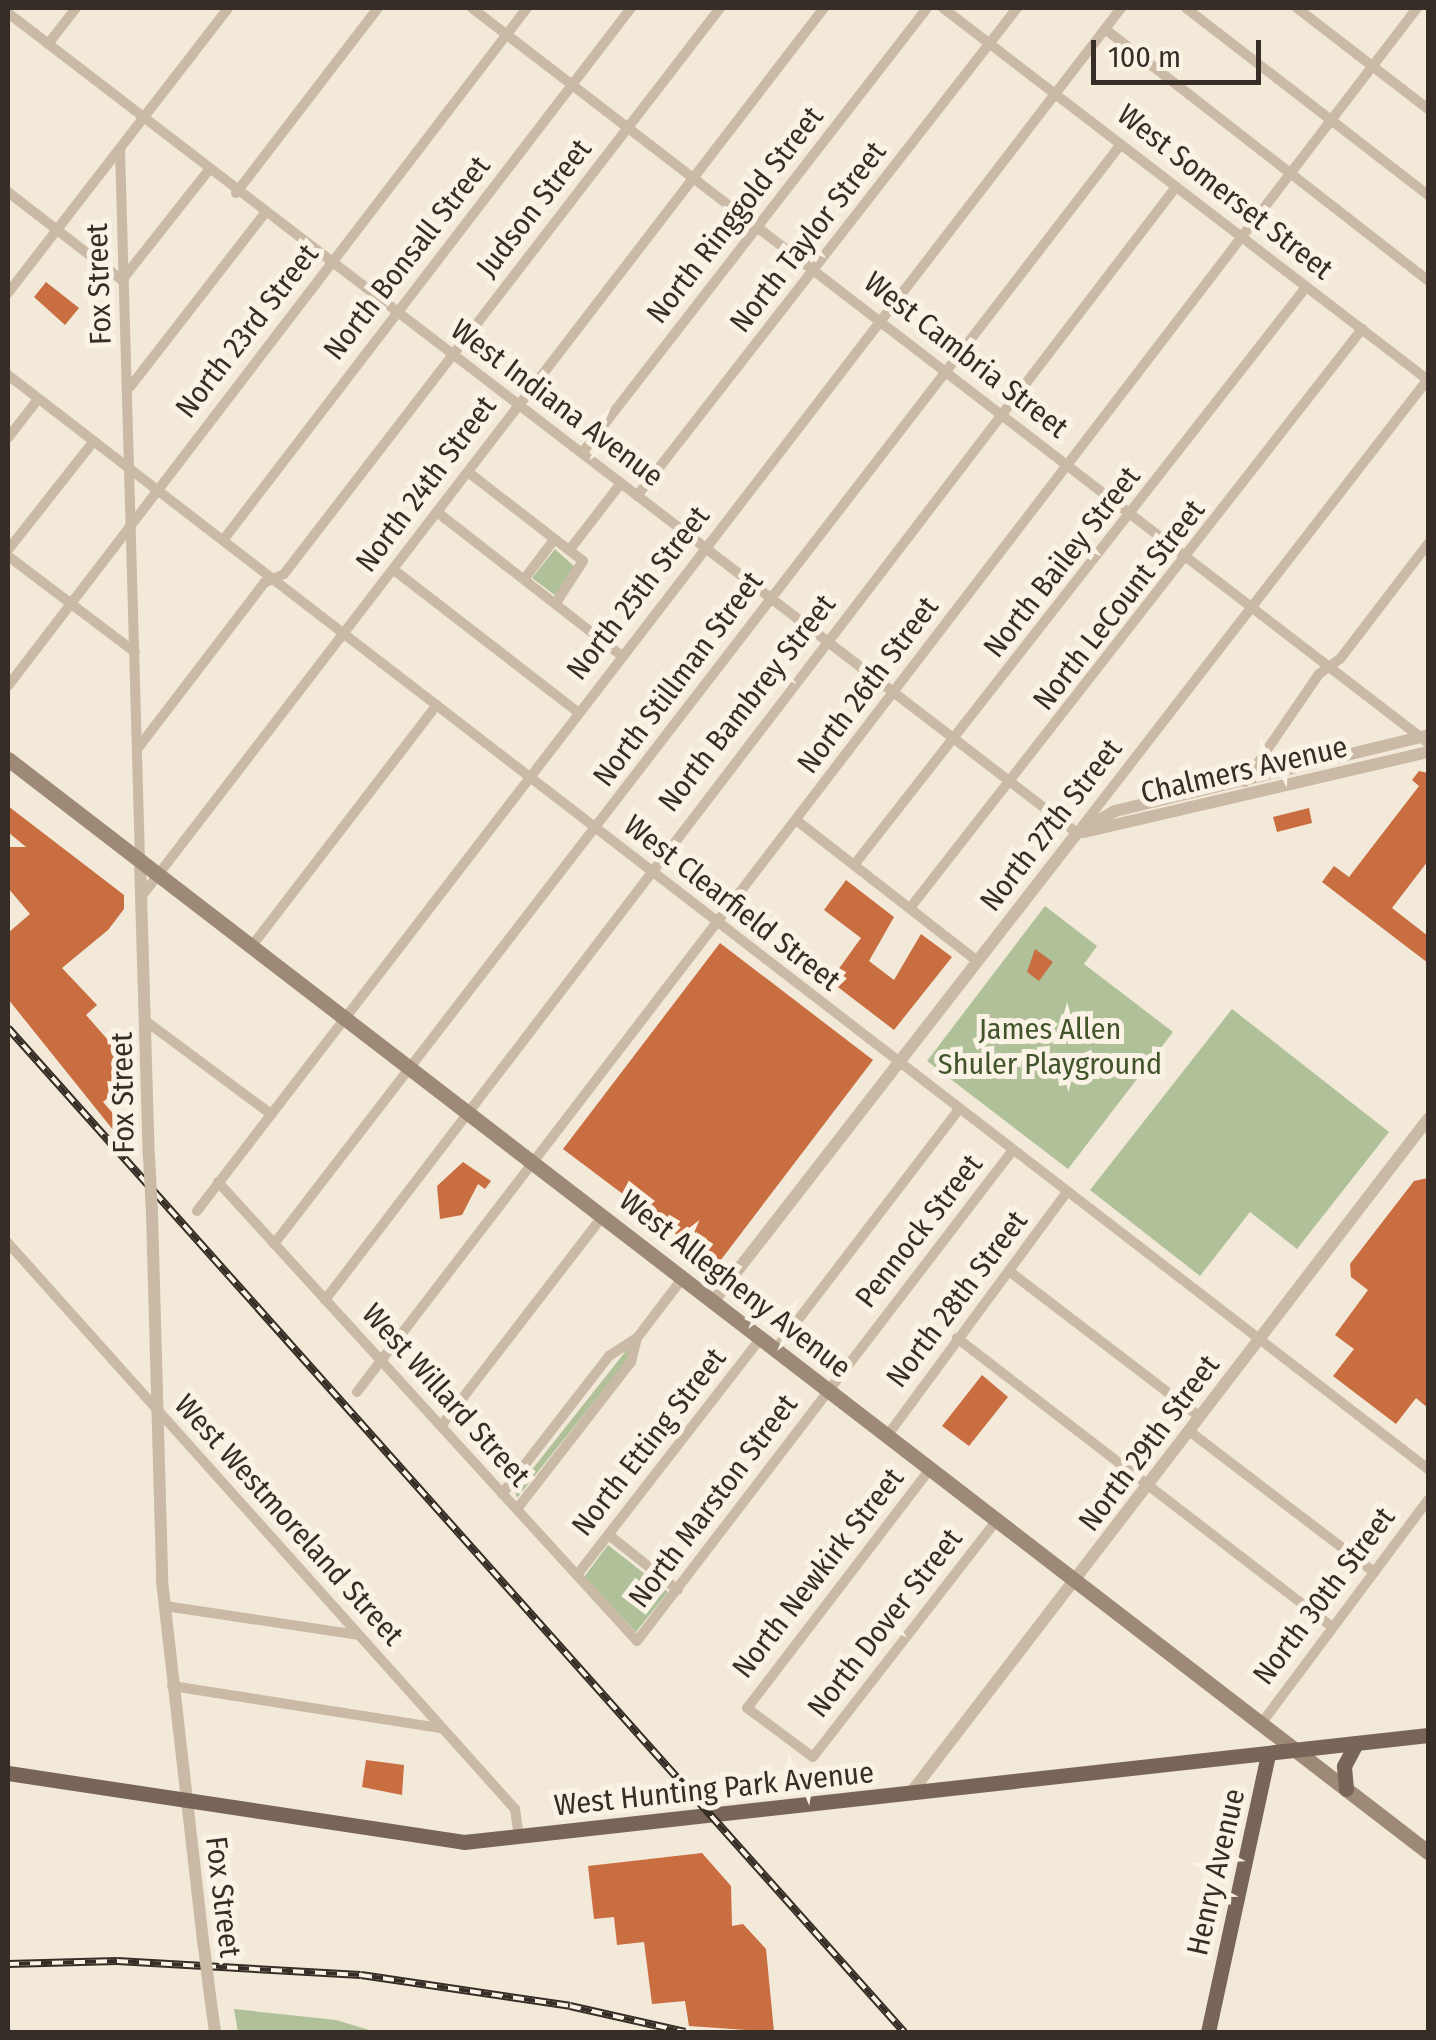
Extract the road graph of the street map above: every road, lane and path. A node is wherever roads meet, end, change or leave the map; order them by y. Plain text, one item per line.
1 (76, 8) edge
2 (228, 8) edge
3 (378, 8) edge
4 (472, 8) edge
5 (527, 8) edge
6 (631, 8) edge
7 (720, 8) edge
8 (824, 8) edge
9 (927, 8) edge
10 (942, 8) edge
11 (1017, 8) edge
12 (1121, 8) edge
13 (1186, 8) edge
14 (1296, 8) edge
15 (1418, 8) edge
16 (8, 13) edge
17 (1105, 29) junction
18 (506, 34) junction
19 (48, 44) junction
20 (989, 45) junction
21 (1373, 66) junction
22 (572, 84) junction
23 (1054, 94) junction
24 (1428, 109) edge
25 (1331, 120) junction
26 (142, 121) junction
27 (628, 127) junction
28 (1121, 144) junction
29 (120, 149) junction
30 (208, 171) junction
31 (1291, 173) junction
32 (693, 177) junction
33 (1176, 187) junction
34 (8, 192) edge
35 (236, 192) junction
36 (1428, 195) edge
37 (264, 214) junction
38 (758, 227) junction
39 (57, 230) junction
40 (1242, 237) junction
41 (330, 265) junction
42 (815, 271) junction
43 (122, 280) junction
44 (1428, 280) edge
45 (1306, 287) junction
46 (8, 293) edge
47 (396, 312) junction
48 (881, 322) junction
49 (1362, 329) junction
50 (452, 354) junction
51 (945, 370) junction
52 (8, 374) edge
53 (1428, 380) edge
54 (129, 388) junction
55 (38, 399) junction
56 (518, 404) junction
57 (1001, 414) junction
58 (8, 438) edge
59 (93, 442) junction
60 (582, 454) junction
61 (1068, 465) junction
62 (130, 469) junction
63 (468, 472) junction
64 (620, 483) junction
65 (157, 489) junction
66 (637, 496) junction
67 (437, 512) junction
68 (1132, 514) junction
69 (130, 526) junction
70 (224, 539) junction
71 (554, 540) junction
72 (1428, 544) edge
73 (571, 548) junction
74 (704, 548) junction
75 (8, 553) edge
76 (1188, 558) junction
77 (394, 570) junction
78 (274, 578) junction
79 (525, 578) junction
80 (770, 598) junction
81 (556, 603) junction
82 (70, 604) junction
83 (1254, 607) junction
84 (344, 632) junction
85 (827, 641) junction
86 (135, 652) junction
87 (621, 655) junction
88 (1329, 666) junction
89 (8, 686) edge
90 (894, 692) junction
91 (437, 705) junction
92 (578, 712) junction
93 (1426, 735) edge
94 (955, 740) junction
95 (138, 748) junction
96 (1428, 752) edge
97 (8, 759) edge
98 (530, 778) junction
99 (1244, 780) junction
100 (1012, 783) junction
101 (1249, 795) junction
102 (796, 820) junction
103 (595, 828) junction
104 (1077, 833) junction
105 (140, 860) junction
106 (854, 865) junction
107 (650, 871) junction
108 (158, 874) junction
109 (142, 897) junction
110 (910, 908) junction
111 (715, 922) junction
112 (252, 947) junction
113 (976, 960) junction
114 (343, 1018) junction
115 (147, 1022) junction
116 (899, 1063) junction
117 (410, 1069) junction
118 (959, 1110) junction
119 (466, 1113) junction
120 (270, 1114) junction
121 (1428, 1118) edge
122 (1012, 1150) junction
123 (530, 1162) junction
124 (218, 1182) junction
125 (1067, 1192) junction
126 (197, 1210) dead end
127 (602, 1217) junction
128 (8, 1243) edge
129 (274, 1244) junction
130 (1009, 1271) junction
131 (682, 1278) junction
132 (325, 1300) junction
133 (713, 1302) junction
134 (636, 1338) junction
135 (760, 1338) junction
136 (957, 1338) junction
137 (1260, 1338) junction
138 (775, 1350) junction
139 (380, 1360) junction
140 (827, 1390) junction
141 (357, 1392) dead end
142 (157, 1410) junction
143 (1200, 1417) junction
144 (440, 1426) junction
145 (1190, 1431) junction
146 (887, 1436) junction
147 (930, 1469) junction
148 (1428, 1469) edge
149 (1148, 1485) junction
150 (502, 1494) junction
151 (1428, 1500) edge
152 (517, 1509) junction
153 (996, 1520) junction
154 (609, 1534) junction
155 (1374, 1572) junction
156 (577, 1575) junction
157 (1074, 1580) junction
158 (678, 1590) junction
159 (165, 1606) junction
160 (1332, 1627) junction
161 (359, 1635) junction
162 (638, 1641) joint
163 (172, 1686) junction
164 (1261, 1724) junction
165 (442, 1728) junction
166 (1428, 1735) edge
167 (1356, 1743) junction
168 (1295, 1751) junction
169 (1268, 1755) junction
170 (813, 1757) joint
171 (8, 1773) edge
172 (1346, 1789) junction
173 (909, 1796) junction
174 (185, 1801) junction
175 (519, 1837) junction
176 (1428, 1852) edge
177 (216, 2032) edge
178 (1208, 2032) edge

1 - 19 street
2 - 26 street
3 - 35 street
4 - 18 street, West Cambria Street
5 - 18 street, North 23rd Street
6 - 22 street, North Bonsall Street
7 - 27 street, Judson Street
8 - 32 street, North 24th Street
9 - 38 street, North Ringgold Street
10 - 20 street, West Somerset Street
11 - 20 street, North Taylor Street
12 - 17 street, North 25th Street
13 - 25 street
14 - 21 street
15 - 21 street, North 26th Street
16 - 19 street, West Indiana Avenue
17 - 23 street, North 25th Street
17 - 31 street
18 - 22 street, West Cambria Street
18 - 41 street, North 23rd Street
19 - 26 street, West Indiana Avenue
20 - 23 street, West Somerset Street
20 - 42 street, North Taylor Street
21 - 24 street
21 - 25 street, North 26th Street
22 - 27 street, West Cambria Street
22 - 47 street, North Bonsall Street
23 - 28 street, West Somerset Street
23 - 48 street, North 25th Street
25 - 31 street, North 26th Street
25 - 36 street
26 - 29 street
26 - 30 street, West Indiana Avenue
27 - 32 street, West Cambria Street
27 - 50 street, Judson Street
28 - 33 street, West Somerset Street
28 - 51 street, North Stillman Street
29 - 39 street
29 - 43 street, Fox Street
30 - 35 street, West Indiana Avenue
30 - 43 street
31 - 40 street, North 26th Street
31 - 44 street
32 - 38 street, West Cambria Street
32 - 56 street, North 24th Street
33 - 40 street, West Somerset Street
33 - 57 street, North Bambrey Street
34 - 39 street
35 - 37 street, West Indiana Avenue
37 - 41 street, West Indiana Avenue
37 - 54 street
38 - 42 street, West Cambria Street
38 - 60 street, North Ringgold Street
39 - 43 street
39 - 46 street
40 - 45 street, West Somerset Street
40 - 61 street, North 26th Street
41 - 47 street, West Indiana Avenue
41 - 65 street, North 23rd Street
42 - 48 street, West Cambria Street
42 - 66 street, North Taylor Street
43 - 54 street, Fox Street
45 - 49 street, West Somerset Street
45 - 68 street, North Bailey Street
47 - 50 street, West Indiana Avenue
47 - 70 street, North Bonsall Street
48 - 51 street, West Cambria Street
48 - 74 street, North 25th Street
49 - 53 street, West Somerset Street
49 - 76 street, North LeCount Street
50 - 56 street, West Indiana Avenue
50 - 78 street, Judson Street
51 - 57 street, West Cambria Street
51 - 80 street, North Stillman Street
52 - 55 street, West Clearfield Street
53 - 83 street, North 27th Street
54 - 62 street, Fox Street
55 - 58 street
55 - 59 street, West Clearfield Street
56 - 60 street, West Indiana Avenue
56 - 63 street, North 24th Street
57 - 61 street, West Cambria Street
57 - 85 street, North Bambrey Street
59 - 62 street, West Clearfield Street
59 - 75 street
60 - 64 street, West Indiana Avenue
61 - 68 street, West Cambria Street
61 - 90 street, North 26th Street
62 - 65 street, West Clearfield Street
62 - 69 street, Fox Street
63 - 67 street, North 24th Street
63 - 71 street
64 - 66 street, West Indiana Avenue
64 - 73 street
65 - 69 street, North 23rd Street
65 - 70 street, West Clearfield Street
66 - 74 street, West Indiana Avenue
67 - 77 street, North 24th Street
67 - 79 street
68 - 76 street, West Cambria Street
68 - 94 street, North Bailey Street
69 - 82 street, North 23rd Street
69 - 86 street, Fox Street
70 - 78 street, West Clearfield Street
71 - 73 street
71 - 79 street
72 - 88 street
73 - 81 street
74 - 80 street, West Indiana Avenue
74 - 87 street, North 25th Street
75 - 82 street
76 - 83 street, West Cambria Street
76 - 100 street, North LeCount Street
77 - 84 street, North 24th Street
77 - 92 street
78 - 84 street, West Clearfield Street
78 - 95 street, Judson Street
79 - 81 street
80 - 85 street, West Indiana Avenue
80 - 103 street, North Stillman Street
81 - 87 street
82 - 86 street
82 - 89 street, North 23rd Street
83 - 88 street, West Cambria Street
83 - 104 street, North 27th Street
84 - 91 street, West Clearfield Street
84 - 108 street, North 24th Street
85 - 90 street, West Indiana Avenue
85 - 107 street, North Bambrey Street
86 - 95 street, Fox Street
87 - 92 street, North 25th Street
88 - 93 street, West Cambria Street
88 - 99 street
90 - 94 street, West Indiana Avenue
90 - 102 street, North 26th Street
91 - 98 street, West Clearfield Street
91 - 112 street
92 - 98 street, North 25th Street
93 - 99 street, Chalmers Avenue
94 - 100 street, West Indiana Avenue
94 - 106 street, North Bailey Street
95 - 105 street, Fox Street
96 - 101 street, Chalmers Avenue
97 - 105 main road, West Allegheny Avenue
98 - 103 street, West Clearfield Street
98 - 114 street, North 25th Street
99 - 101 street
99 - 104 street, Chalmers Avenue
100 - 104 street, West Indiana Avenue
100 - 110 street, North LeCount Street
101 - 104 street, Chalmers Avenue
102 - 106 street
102 - 111 street, North 26th Street
103 - 107 street, West Clearfield Street
103 - 117 street, North Stillman Street
104 - 113 street, North 27th Street
105 - 108 main road, West Allegheny Avenue
105 - 109 street, Fox Street
106 - 110 street
107 - 111 street, West Clearfield Street
107 - 119 street, North Bambrey Street
108 - 109 street, North 24th Street
108 - 112 main road, West Allegheny Avenue
109 - 115 street, Fox Street
110 - 113 street
111 - 116 street, West Clearfield Street
111 - 123 street, North 26th Street
112 - 114 main road, West Allegheny Avenue
113 - 116 street, North 27th Street
114 - 117 main road, West Allegheny Avenue
114 - 120 street, North 25th Street
115 - 120 street
115 - 142 street, Fox Street, bridge
116 - 118 street, West Clearfield Street
116 - 133 street, North 27th Street
117 - 119 main road, West Allegheny Avenue
117 - 129 street, North Stillman Street
118 - 122 street, West Clearfield Street
118 - 138 street, North Marston Street
119 - 123 main road, West Allegheny Avenue
119 - 132 street, North Bambrey Street
120 - 124 street, North 25th Street
121 - 137 street, North 29th Street
122 - 125 street, West Clearfield Street
122 - 140 street, Pennock Street
123 - 127 main road, West Allegheny Avenue
123 - 139 street, North 26th Street
124 - 126 street, North 25th Street
124 - 129 street, West Willard Street
125 - 130 street, North 28th Street
125 - 137 street, West Clearfield Street
127 - 131 main road, West Allegheny Avenue
127 - 144 street
128 - 142 street, West Westmoreland Street
129 - 132 street, West Willard Street
130 - 136 street, North 28th Street
130 - 143 street
131 - 133 main road, West Allegheny Avenue
131 - 134 street
132 - 139 street, West Willard Street
133 - 135 main road, West Allegheny Avenue
134 - 150 street
134 - 152 street
135 - 138 main road, West Allegheny Avenue
135 - 154 street, North Etting Street
136 - 146 street, North 28th Street
136 - 149 street
137 - 143 street, North 29th Street
137 - 148 street, West Clearfield Street
138 - 140 main road, West Allegheny Avenue
139 - 141 street, North 26th Street
139 - 144 street, West Willard Street
140 - 146 main road, West Allegheny Avenue
140 - 158 street, North Marston Street
142 - 159 street, Fox Street
142 - 161 street, West Westmoreland Street
143 - 145 street, North 29th Street
144 - 150 street, West Willard Street
145 - 149 street, North 29th Street
145 - 155 street
146 - 147 main road, West Allegheny Avenue
147 - 153 main road, West Allegheny Avenue
147 - 170 street, North Newkirk Street
149 - 157 street, North 29th Street
149 - 160 street
150 - 152 street, West Willard Street
151 - 155 street, North 30th Street
152 - 156 street, West Willard Street
153 - 157 main road, West Allegheny Avenue
153 - 170 street, North Dover Street
154 - 156 street, North Etting Street
154 - 158 street
155 - 160 street, North 30th Street
156 - 162 street, West Willard Street
157 - 164 main road, West Allegheny Avenue
157 - 173 street, North 29th Street
158 - 162 street, North Marston Street
159 - 161 street
159 - 163 street, Fox Street
160 - 164 street, North 30th Street
161 - 165 street, West Westmoreland Street
163 - 165 street
163 - 174 street, Fox Street
164 - 168 main road, West Allegheny Avenue
164 - 169 main road, Henry Avenue
165 - 175 street, West Westmoreland Street
166 - 167 main road, West Hunting Park Avenue
167 - 168 main road, West Hunting Park Avenue
167 - 172 main road
168 - 169 main road, West Hunting Park Avenue
168 - 172 main road, West Allegheny Avenue
169 - 173 main road, West Hunting Park Avenue
169 - 178 main road, Henry Avenue
171 - 174 main road, West Hunting Park Avenue
172 - 176 main road, West Allegheny Avenue
173 - 175 main road, West Hunting Park Avenue
174 - 175 main road, West Hunting Park Avenue
174 - 177 street, Fox Street, bridge

